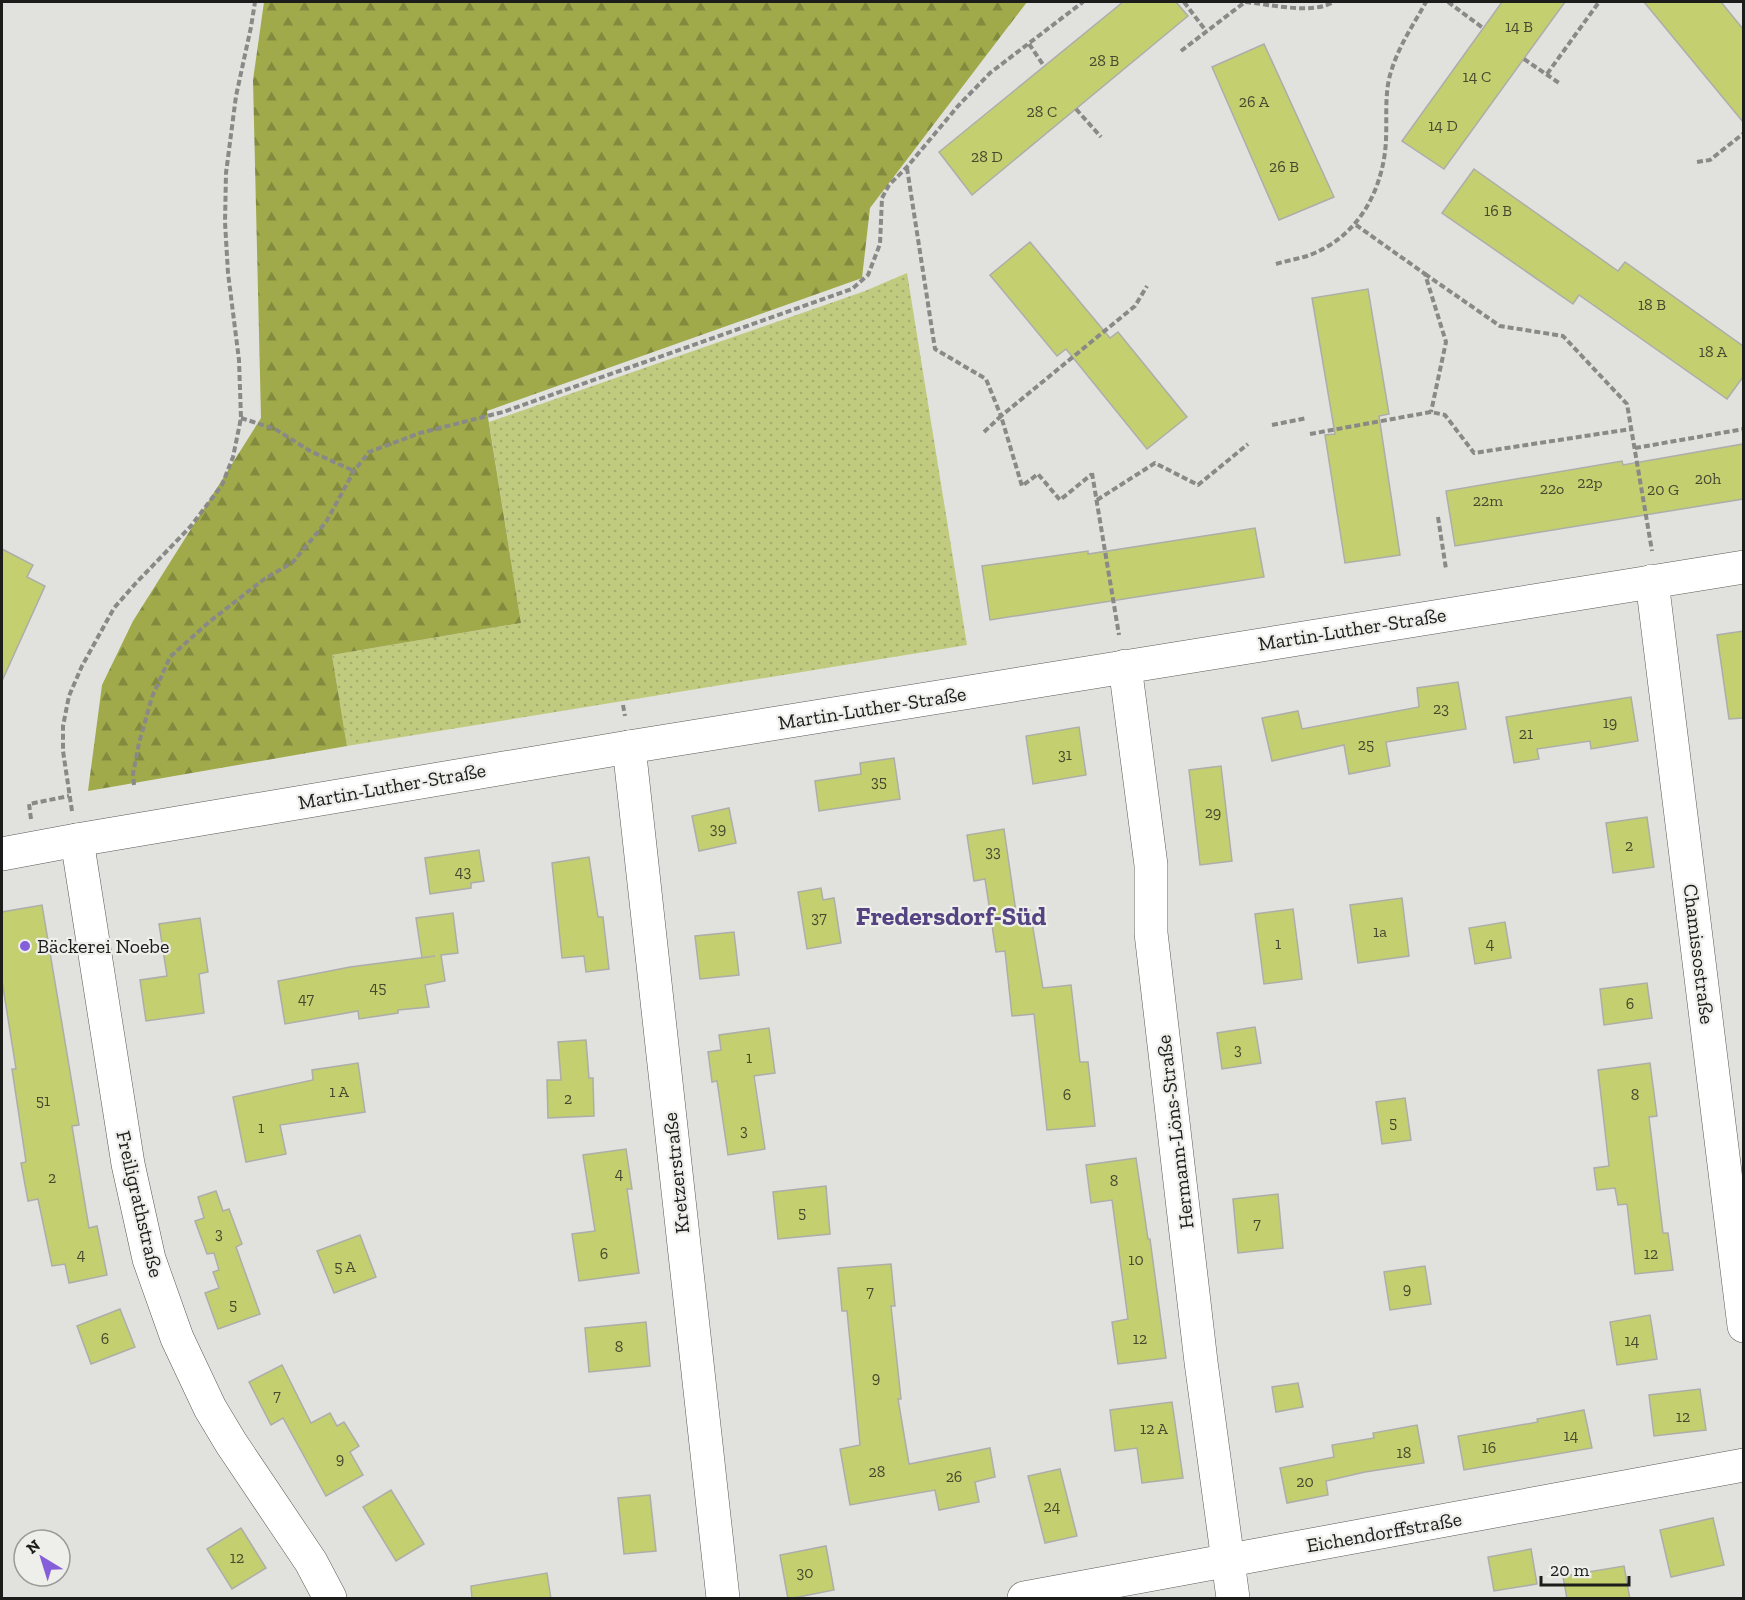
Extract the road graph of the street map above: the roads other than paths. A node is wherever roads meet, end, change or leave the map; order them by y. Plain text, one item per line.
1 (1743, 567) edge
2 (1655, 581) junction
3 (1125, 666) junction
4 (629, 747) junction
5 (77, 840) junction
6 (2, 854) edge
7 (1743, 1326) edge
8 (1743, 1465) edge
9 (1227, 1560) junction
10 (330, 1599) edge
11 (723, 1599) edge
12 (1024, 1599) edge
13 (1233, 1599) edge

1 - 2 street, Martin-Luther-Straße
2 - 3 street, Martin-Luther-Straße
2 - 7 street, Chamissostraße
3 - 4 street, Martin-Luther-Straße
3 - 9 street, Hermann-Löns-Straße
4 - 5 street, Martin-Luther-Straße
4 - 11 street, Kretzerstraße
5 - 6 street, Martin-Luther-Straße
5 - 10 street, Freiligrathstraße
8 - 9 street, Eichendorffstraße
9 - 12 street, Eichendorffstraße
9 - 13 street, Hermann-Löns-Straße

